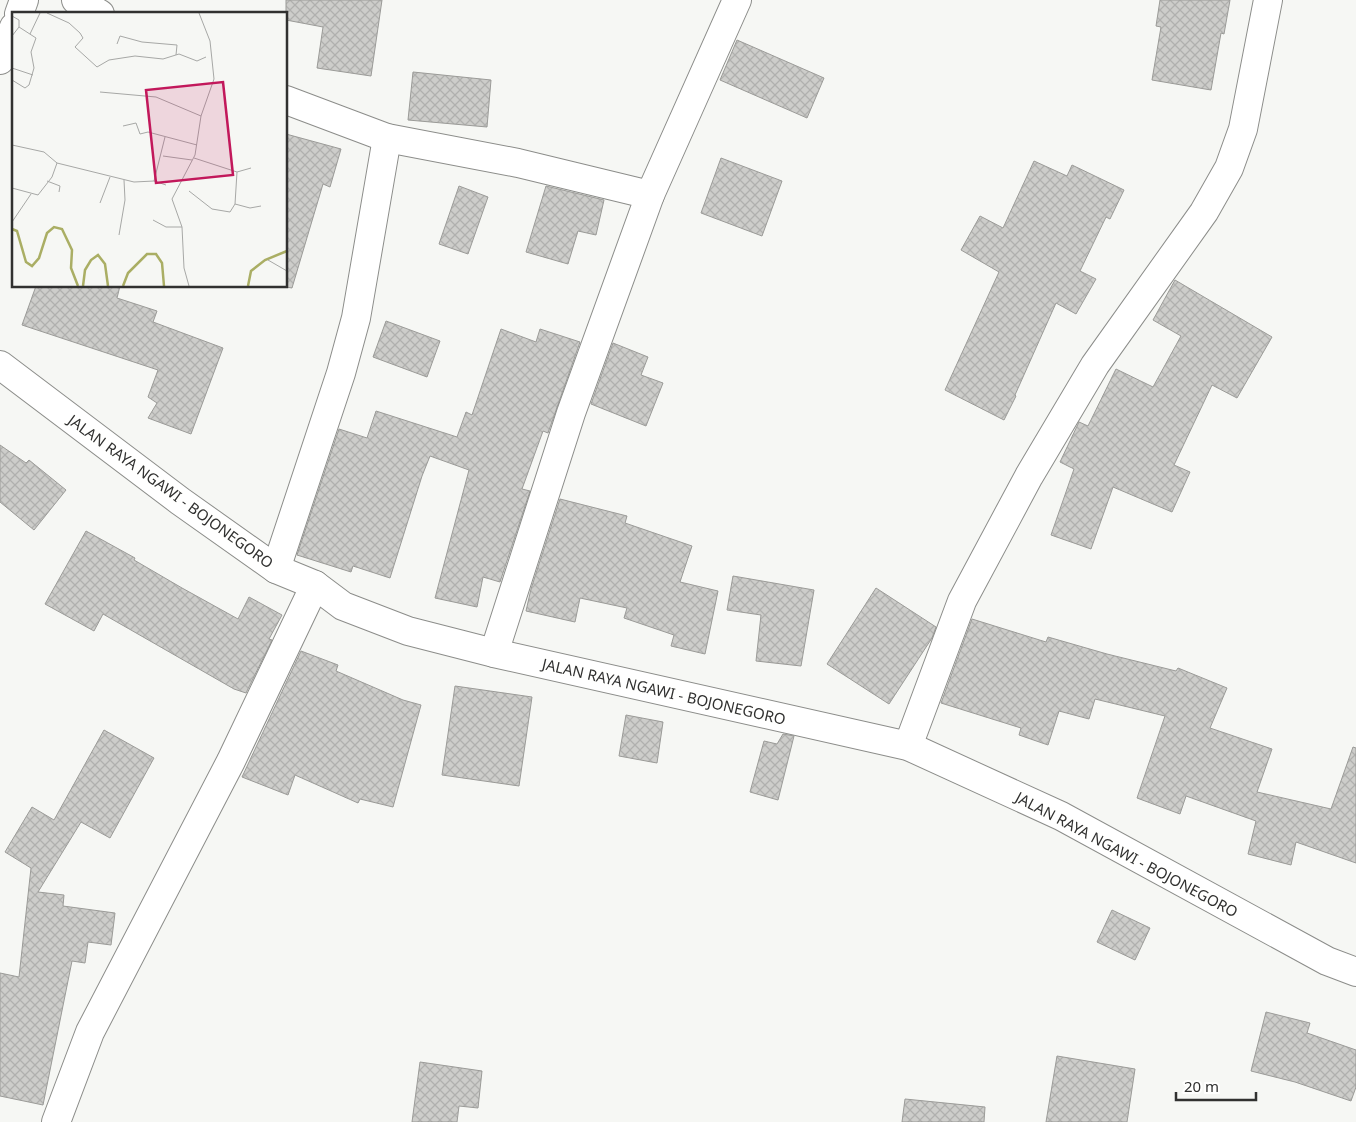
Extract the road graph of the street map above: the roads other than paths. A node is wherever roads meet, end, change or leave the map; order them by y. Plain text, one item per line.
1 (24, 0) edge
2 (76, 0) edge
3 (737, 0) edge
4 (1268, 0) edge
5 (20, 12) edge
6 (97, 12) edge
7 (12, 33) edge
8 (0, 60) edge
9 (288, 101) edge
10 (387, 138) junction
11 (650, 195) junction
12 (0, 365) edge
13 (276, 569) junction
14 (315, 585) junction
15 (494, 653) junction
16 (908, 746) junction
17 (1356, 972) edge
18 (56, 1122) edge

1 - 5 main road
2 - 6 main road
3 - 11 main road
4 - 16 main road
7 - 8 main road
9 - 10 main road
10 - 11 main road
10 - 13 main road
11 - 15 main road
12 - 13 main road, JALAN RAYA NGAWI - BOJONEGORO
13 - 14 main road, JALAN RAYA NGAWI - BOJONEGORO
14 - 15 main road, JALAN RAYA NGAWI - BOJONEGORO
14 - 18 main road
15 - 16 main road, JALAN RAYA NGAWI - BOJONEGORO
16 - 17 main road, JALAN RAYA NGAWI - BOJONEGORO

